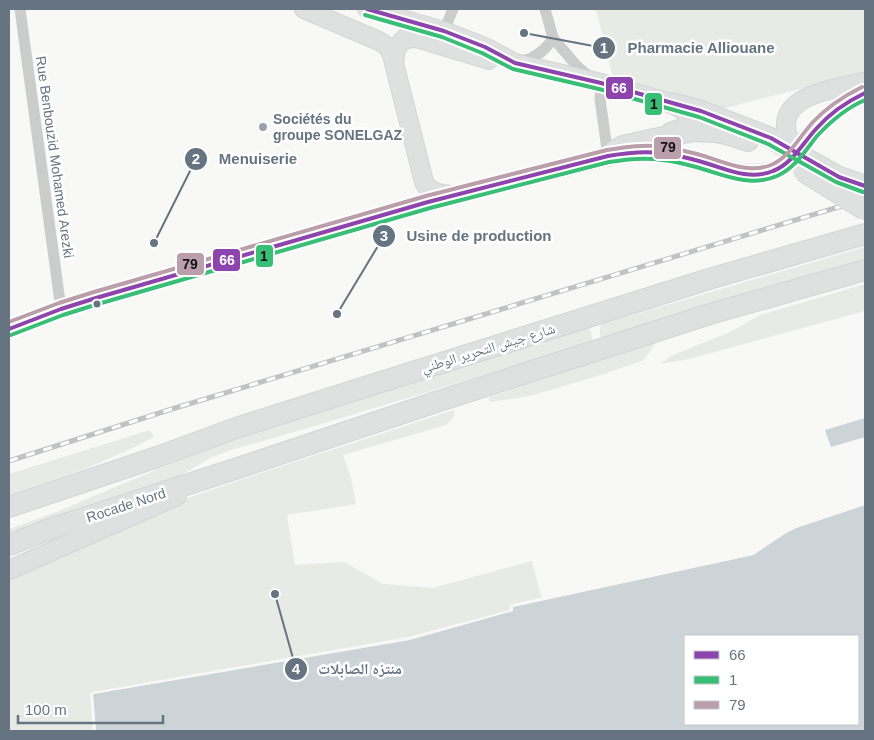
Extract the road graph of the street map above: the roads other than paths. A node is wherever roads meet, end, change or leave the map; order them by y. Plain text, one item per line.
1 (20, 9) edge
2 (304, 9) edge
3 (367, 9) edge
4 (453, 9) edge
5 (545, 9) edge
6 (444, 31) junction
7 (553, 38) junction
8 (515, 63) junction
9 (394, 64) junction
10 (865, 82) edge
11 (599, 83) junction
12 (865, 93) edge
13 (671, 103) junction
14 (666, 137) junction
15 (802, 144) tunnel mouth
16 (608, 156) junction
17 (824, 168) junction
18 (774, 170) tunnel mouth
19 (865, 186) edge
20 (453, 196) junction
21 (865, 210) edge
22 (865, 234) edge
23 (865, 270) edge
24 (61, 309) junction
25 (9, 329) edge
26 (244, 466) junction
27 (114, 471) junction
28 (9, 507) edge
29 (9, 515) edge
30 (9, 545) edge
31 (9, 570) edge

1 - 24 street, Rue Benbouzid Mohamed Arezki
2 - 9 main road
3 - 6 main road
4 - 6 street
5 - 7 street
6 - 8 main road
7 - 8 street
7 - 11 street
8 - 9 main road
8 - 11 main road
9 - 20 main road
10 - 17 main road
11 - 13 main road
11 - 16 street
12 - 15 main road
13 - 14 main road
13 - 17 highway
14 - 16 highway
14 - 21 highway, bridge
16 - 18 main road
16 - 20 main road
17 - 19 highway
20 - 24 main road
22 - 27 highway, شارع جيش التحرير الوطني
23 - 26 highway
24 - 25 main road
26 - 30 highway, Rocade Nord
26 - 31 main road
27 - 28 highway
27 - 29 highway, Rocade Nord

